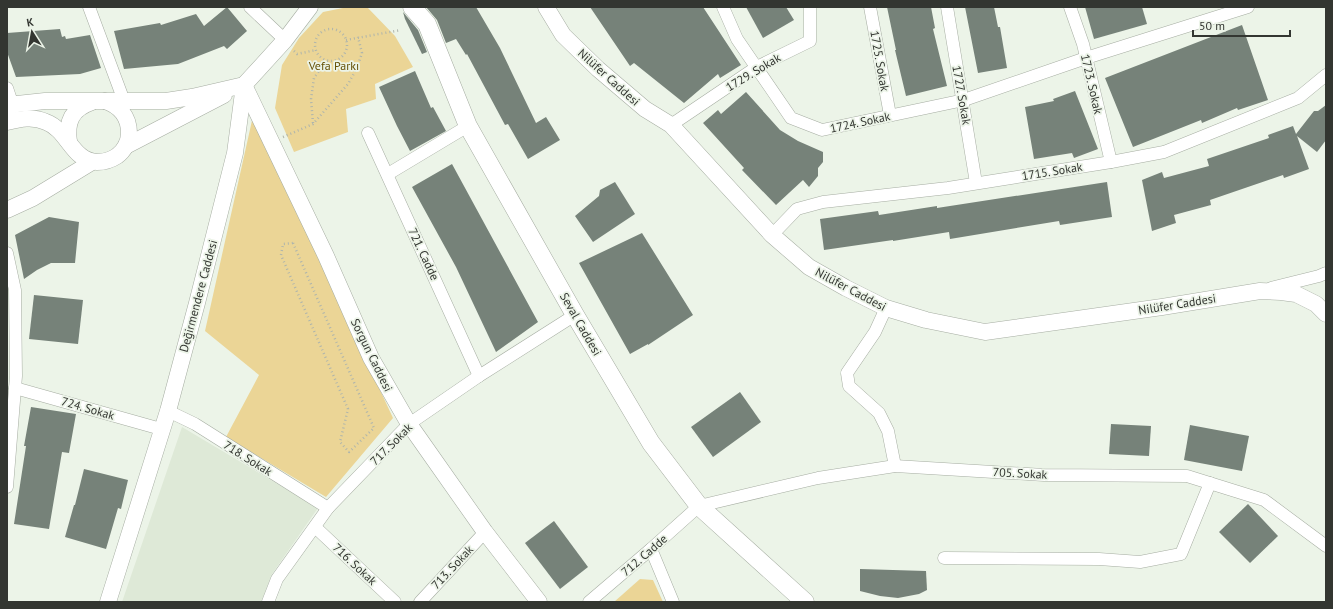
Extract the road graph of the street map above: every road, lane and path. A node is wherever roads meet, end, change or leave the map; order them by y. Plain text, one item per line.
1 (89, 7) edge
2 (250, 7) edge
3 (310, 7) edge
4 (412, 7) edge
5 (546, 7) edge
6 (723, 7) edge
7 (810, 7) edge
8 (870, 7) edge
9 (947, 7) edge
10 (1070, 7) edge
11 (1248, 7) edge
12 (1223, 11) edge
13 (401, 30) dead end
14 (358, 37) junction
15 (285, 40) junction
16 (346, 40) junction
17 (316, 50) junction
18 (1086, 58) junction
19 (330, 60) junction
20 (757, 67) junction
21 (1326, 75) edge
22 (244, 85) junction
23 (7, 88) edge
24 (964, 100) junction
25 (98, 101) junction
26 (124, 101) junction
27 (10, 106) edge
28 (890, 115) junction
29 (7, 122) edge
30 (313, 124) junction
31 (671, 125) junction
32 (468, 126) junction
33 (368, 133) dead end
34 (69, 142) junction
35 (271, 142) junction
36 (126, 146) junction
37 (92, 162) junction
38 (1111, 162) junction
39 (388, 174) junction
40 (976, 183) junction
41 (7, 210) edge
42 (772, 235) junction
43 (7, 253) edge
44 (1326, 273) edge
45 (1260, 291) junction
46 (886, 308) junction
47 (1326, 314) edge
48 (575, 315) junction
49 (480, 376) junction
50 (15, 388) junction
51 (168, 411) junction
52 (409, 424) junction
53 (162, 429) junction
54 (9, 441) edge
55 (348, 452) joint
56 (895, 466) junction
57 (1210, 483) junction
58 (7, 487) edge
59 (699, 506) junction
60 (328, 508) junction
61 (315, 526) junction
62 (485, 532) junction
63 (1326, 546) edge
64 (651, 549) junction
65 (944, 558) dead end
66 (801, 600) edge
67 (108, 602) edge
68 (268, 602) edge
69 (395, 602) edge
70 (420, 602) edge
71 (539, 602) edge
72 (589, 602) edge
73 (673, 602) edge

1 - 26 street
2 - 15 street
3 - 15 street
4 - 32 main road, Seval Caddesi
5 - 31 street, Nilüfer Caddesi
6 - 20 street, 1724. Sokak
7 - 20 street, 1729. Sokak
8 - 28 street, 1725. Sokak
9 - 24 street, 1727. Sokak
10 - 18 street, 1723. Sokak
11 - 12 street, 1724. Sokak
12 - 18 street, 1724. Sokak
13 - 14 path
14 - 16 path
14 - 30 path
15 - 17 path
15 - 22 street
16 - 17 path
16 - 19 path
17 - 19 path
18 - 24 street, 1724. Sokak
18 - 38 street, 1723. Sokak
19 - 30 path
20 - 28 street, 1724. Sokak
20 - 31 street, 1729. Sokak
21 - 38 street, 1715. Sokak
22 - 26 street
22 - 35 street, Sorgun Caddesi
22 - 36 street
22 - 51 street, Değirmendere Caddesi
23 - 27 street
24 - 28 street, 1724. Sokak
24 - 40 street, 1727. Sokak
25 - 26 street
25 - 27 street
25 - 34 street
25 - 36 street
29 - 34 street
30 - 35 path
31 - 42 street, Nilüfer Caddesi
32 - 39 street
32 - 48 main road, Seval Caddesi
33 - 39 street, 721. Cadde
34 - 37 street
35 - 52 street, Sorgun Caddesi
36 - 37 street
37 - 41 street
38 - 40 street, 1715. Sokak
39 - 49 street, 721. Cadde
40 - 42 street, 1715. Sokak
42 - 46 street, Nilüfer Caddesi
43 - 50 street
44 - 45 street
45 - 46 street, Nilüfer Caddesi
45 - 47 street, Nilüfer Caddesi
46 - 56 street
48 - 49 street, 717. Sokak
48 - 59 main road, Seval Caddesi
49 - 52 street, 717. Sokak
50 - 53 street, 724. Sokak
50 - 54 street
51 - 53 street, Değirmendere Caddesi
51 - 60 street, 718. Sokak
52 - 60 street, 717. Sokak
52 - 62 street, Sorgun Caddesi
53 - 67 street, Değirmendere Caddesi
54 - 58 street
55 - 55 path
56 - 57 street, 705. Sokak
56 - 59 street, 705. Sokak
57 - 63 street, 705. Sokak
57 - 65 street
59 - 64 street, 712. Cadde
59 - 66 main road, Seval Caddesi
60 - 61 street, 717. Sokak
61 - 68 street, 717. Sokak
61 - 69 street, 716. Sokak
62 - 70 street, 713. Sokak
62 - 71 street, Sorgun Caddesi
64 - 72 street, 712. Cadde
64 - 73 street

